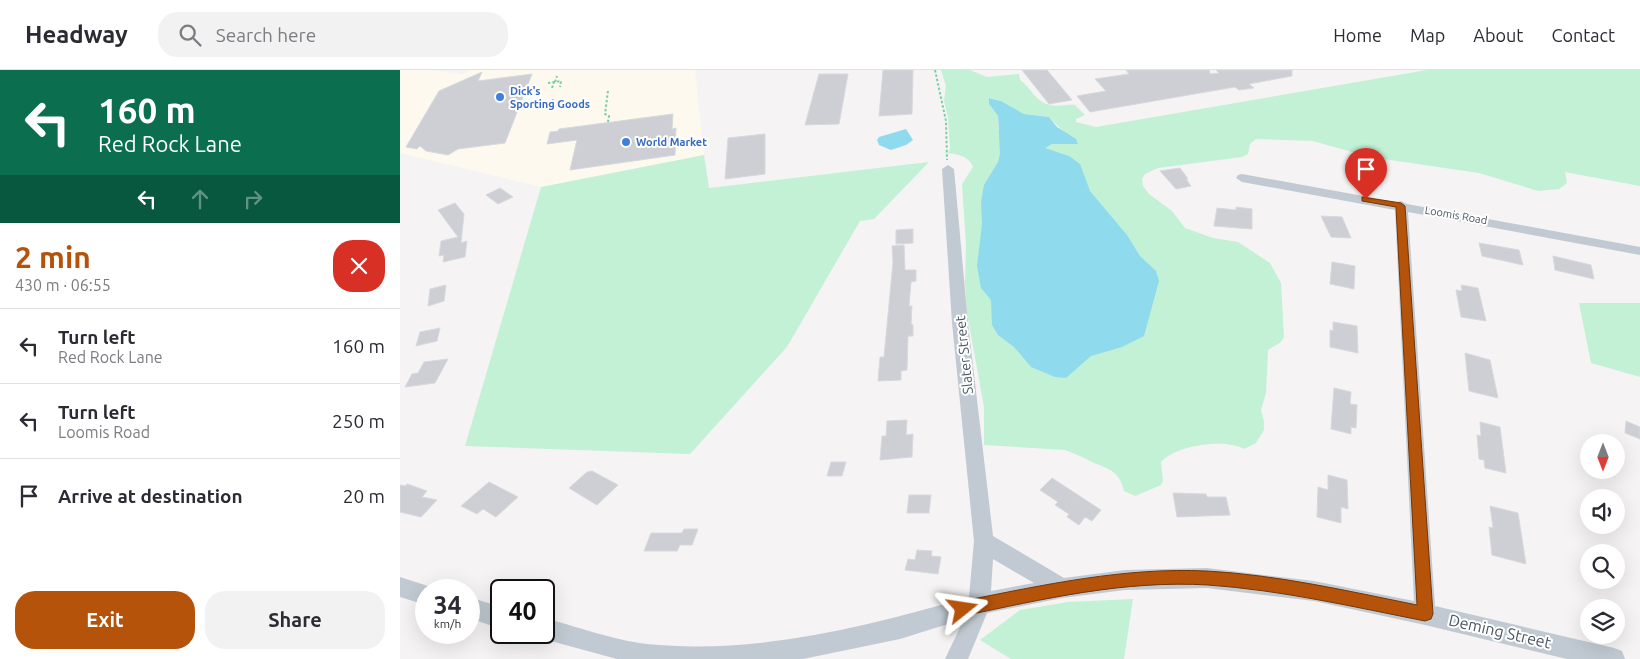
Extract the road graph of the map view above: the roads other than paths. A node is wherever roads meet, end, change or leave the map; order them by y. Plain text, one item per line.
1 (948, 169) road end
2 (1242, 178) dead end
3 (1401, 206) junction
4 (1640, 251) edge
5 (984, 540) junction
6 (400, 587) edge
7 (1062, 588) junction
8 (415, 592) edge
9 (979, 604) junction
10 (1425, 614) junction
11 (555, 632) edge
12 (706, 659) edge
13 (956, 659) edge
14 (1614, 659) edge

1 - 5 street, Slater Street
2 - 3 street, Loomis Road
3 - 4 street, Loomis Road
3 - 10 street
5 - 7 street
5 - 9 street, Slater Street
6 - 8 street
7 - 9 street, Deming Street
7 - 10 street, Deming Street
9 - 12 street, Deming Street
9 - 13 street, Slater Street
10 - 14 street, Deming Street
11 - 12 street, Deming Street

